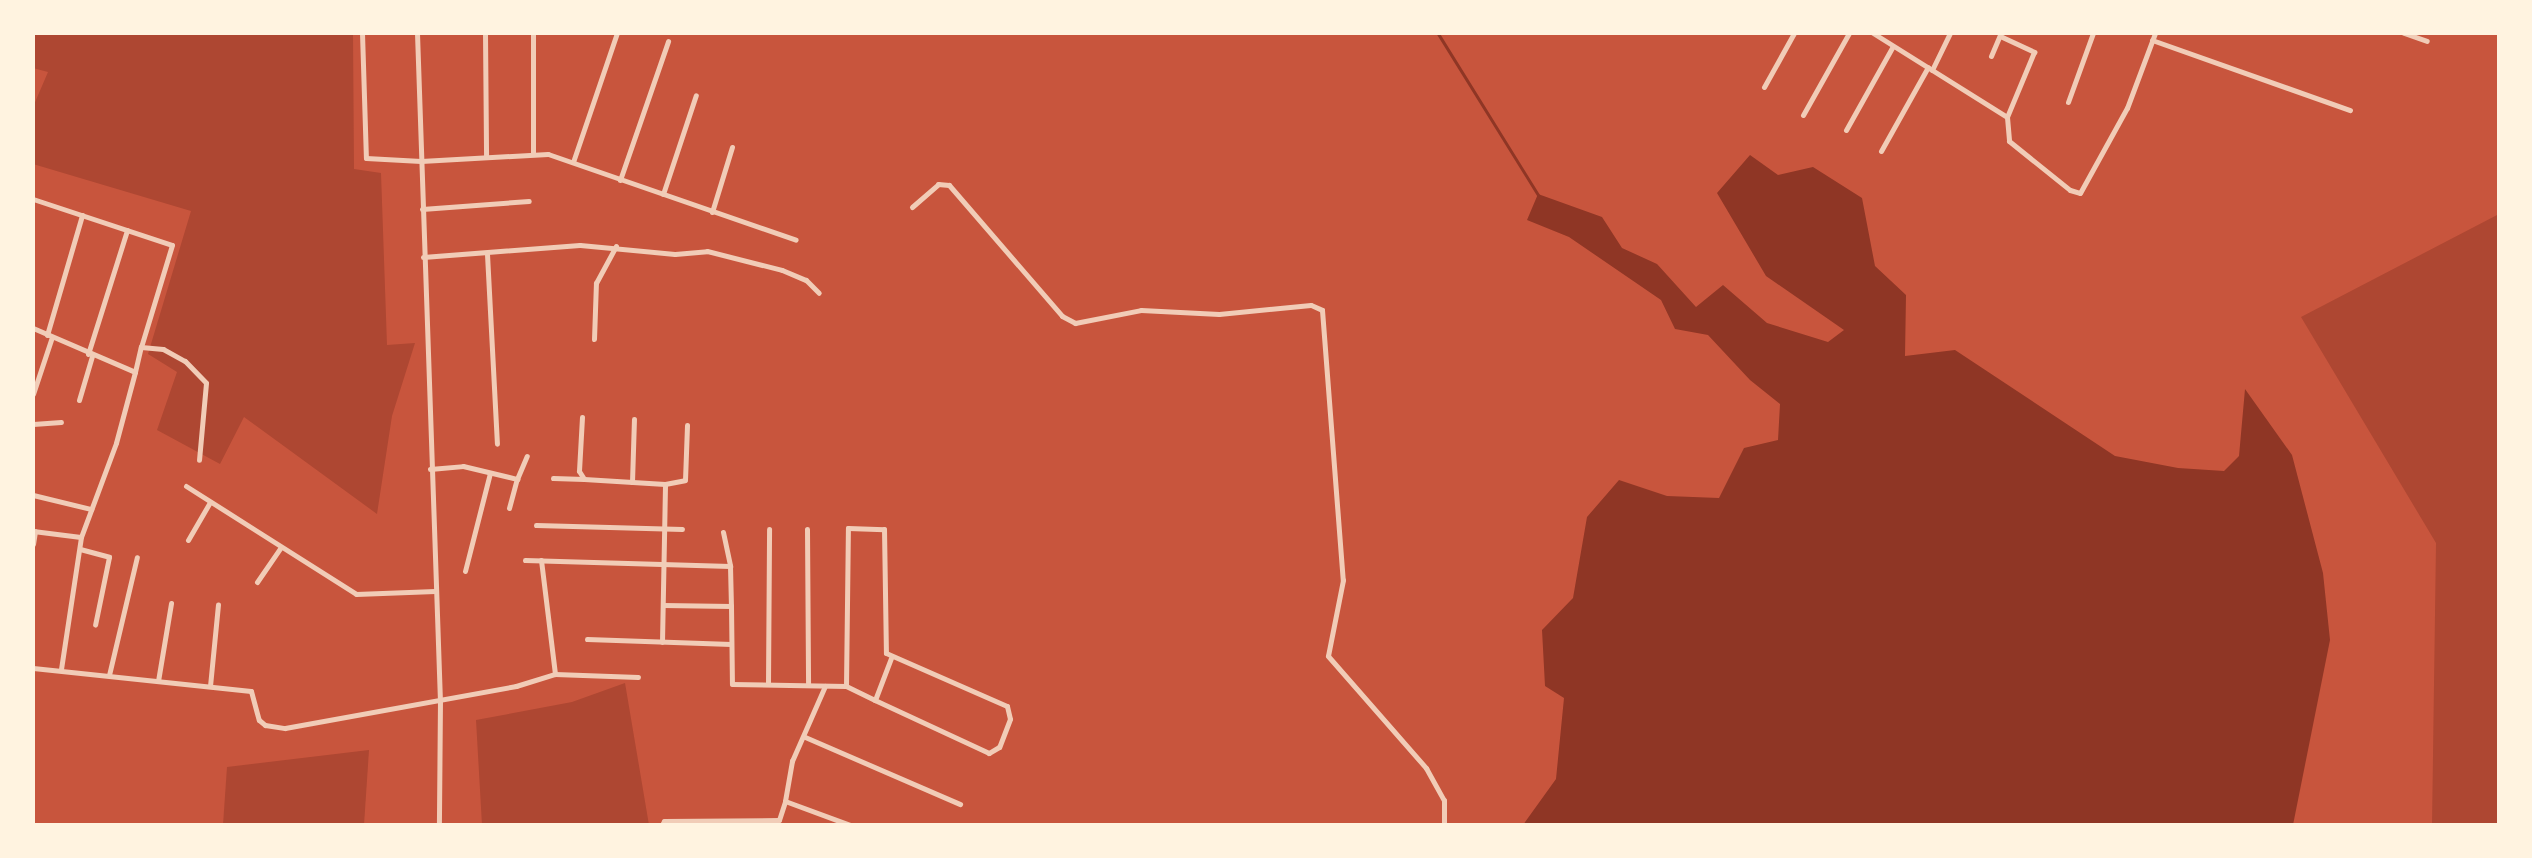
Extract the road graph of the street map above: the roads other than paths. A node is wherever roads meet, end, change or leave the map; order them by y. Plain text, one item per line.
1 (362, 33) edge
2 (417, 33) edge
3 (485, 33) edge
4 (533, 33) edge
5 (617, 33) edge
6 (1794, 33) edge
7 (1849, 33) edge
8 (1873, 33) edge
9 (1950, 33) edge
10 (2093, 33) edge
11 (2404, 33) edge
12 (2000, 35) edge
13 (2153, 36) edge
14 (667, 41) dead end
15 (2427, 41) dead end
16 (1893, 46) junction
17 (1991, 56) dead end
18 (1930, 69) junction
19 (1764, 87) dead end
20 (696, 95) dead end
21 (2068, 102) dead end
22 (2350, 110) dead end
23 (1803, 115) dead end
24 (2007, 117) junction
25 (1846, 130) dead end
26 (732, 147) dead end
27 (1881, 151) dead end
28 (533, 153) junction
29 (486, 156) junction
30 (421, 161) junction
31 (573, 162) junction
32 (620, 180) junction
33 (663, 194) junction
34 (34, 199) edge
35 (529, 201) dead end
36 (912, 207) dead end
37 (33, 208) edge
38 (422, 209) junction
39 (712, 212) junction
40 (82, 215) junction
41 (127, 230) junction
42 (796, 240) dead end
43 (616, 246) junction
44 (487, 254) junction
45 (423, 257) junction
46 (819, 293) dead end
47 (33, 328) edge
48 (49, 336) junction
49 (594, 339) dead end
50 (141, 347) junction
51 (90, 355) junction
52 (135, 372) junction
53 (33, 394) edge
54 (79, 400) dead end
55 (582, 417) dead end
56 (634, 419) dead end
57 (61, 422) dead end
58 (33, 424) edge
59 (687, 425) dead end
60 (497, 444) dead end
61 (527, 456) dead end
62 (199, 460) dead end
63 (430, 469) junction
64 (490, 473) junction
65 (553, 478) dead end
66 (517, 479) junction
67 (584, 479) junction
68 (632, 482) junction
69 (665, 484) junction
70 (186, 486) dead end
71 (33, 495) edge
72 (210, 502) junction
73 (509, 508) dead end
74 (91, 509) junction
75 (536, 525) dead end
76 (665, 528) junction
77 (682, 529) dead end
78 (769, 529) dead end
79 (807, 529) dead end
80 (34, 531) edge
81 (723, 532) dead end
82 (81, 537) junction
83 (188, 540) dead end
84 (33, 544) edge
85 (281, 547) junction
86 (80, 549) junction
87 (137, 557) dead end
88 (525, 560) dead end
89 (541, 560) junction
90 (664, 564) junction
91 (730, 566) junction
92 (465, 571) dead end
93 (257, 582) dead end
94 (435, 591) junction
95 (172, 603) dead end
96 (218, 604) dead end
97 (663, 605) junction
98 (731, 606) junction
99 (95, 625) dead end
100 (587, 639) dead end
101 (662, 642) junction
102 (731, 644) junction
103 (891, 657) junction
104 (33, 667) edge
105 (61, 670) junction
106 (109, 674) junction
107 (555, 674) junction
108 (638, 677) dead end
109 (158, 681) junction
110 (768, 683) junction
111 (808, 685) junction
112 (210, 686) junction
113 (825, 686) junction
114 (846, 686) junction
115 (440, 700) junction
116 (875, 701) junction
117 (805, 737) junction
118 (785, 801) junction
119 (960, 804) dead end
120 (439, 825) edge
121 (662, 825) edge
122 (850, 825) edge
123 (1444, 825) edge

1 - 30 street
2 - 30 street
3 - 29 street
4 - 28 street
5 - 31 street
6 - 19 street
7 - 23 street
8 - 16 street
9 - 18 street
10 - 21 street
11 - 15 street
12 - 17 street
12 - 24 street
13 - 22 street
13 - 24 street
14 - 32 street
16 - 18 street
16 - 25 street
18 - 24 street
18 - 27 street
20 - 33 street
26 - 39 street
28 - 29 street
28 - 31 street
29 - 30 street
30 - 38 street
31 - 32 street
32 - 33 street
33 - 39 street
34 - 37 street
34 - 40 street
35 - 38 street
36 - 123 street
38 - 45 street
39 - 42 street
40 - 41 street
40 - 48 street
41 - 50 street
41 - 51 street
43 - 44 street
43 - 46 street
43 - 49 street
44 - 45 street
44 - 60 street
45 - 63 street
47 - 48 street
48 - 51 street
48 - 53 street
50 - 52 street
50 - 62 street
51 - 52 street
51 - 54 street
52 - 74 street
55 - 67 street
56 - 68 street
57 - 58 street
59 - 69 street
61 - 66 street
63 - 64 street
63 - 94 street
64 - 66 street
64 - 92 street
65 - 67 street
66 - 73 street
67 - 68 street
68 - 69 street
69 - 76 street
70 - 72 street
71 - 74 street
72 - 83 street
72 - 85 street
74 - 82 street
75 - 76 street
76 - 77 street
76 - 90 street
78 - 110 street
79 - 111 street
80 - 82 street
80 - 84 street
81 - 91 street
82 - 86 street
85 - 93 street
85 - 94 street
86 - 99 street
86 - 105 street
87 - 106 street
88 - 89 street
89 - 90 street
89 - 107 street
90 - 91 street
90 - 97 street
91 - 98 street
94 - 115 street
95 - 109 street
96 - 112 street
97 - 98 street
97 - 101 street
98 - 102 street
100 - 101 street
101 - 102 street
102 - 110 street
103 - 114 street
103 - 116 street
103 - 116 street
104 - 105 street
105 - 106 street
106 - 109 street
107 - 108 street
107 - 115 street
109 - 112 street
110 - 111 street
111 - 113 street
112 - 115 street
113 - 114 street
113 - 117 street
114 - 116 street
115 - 120 street
117 - 118 street
117 - 119 street
118 - 121 street
118 - 122 street

